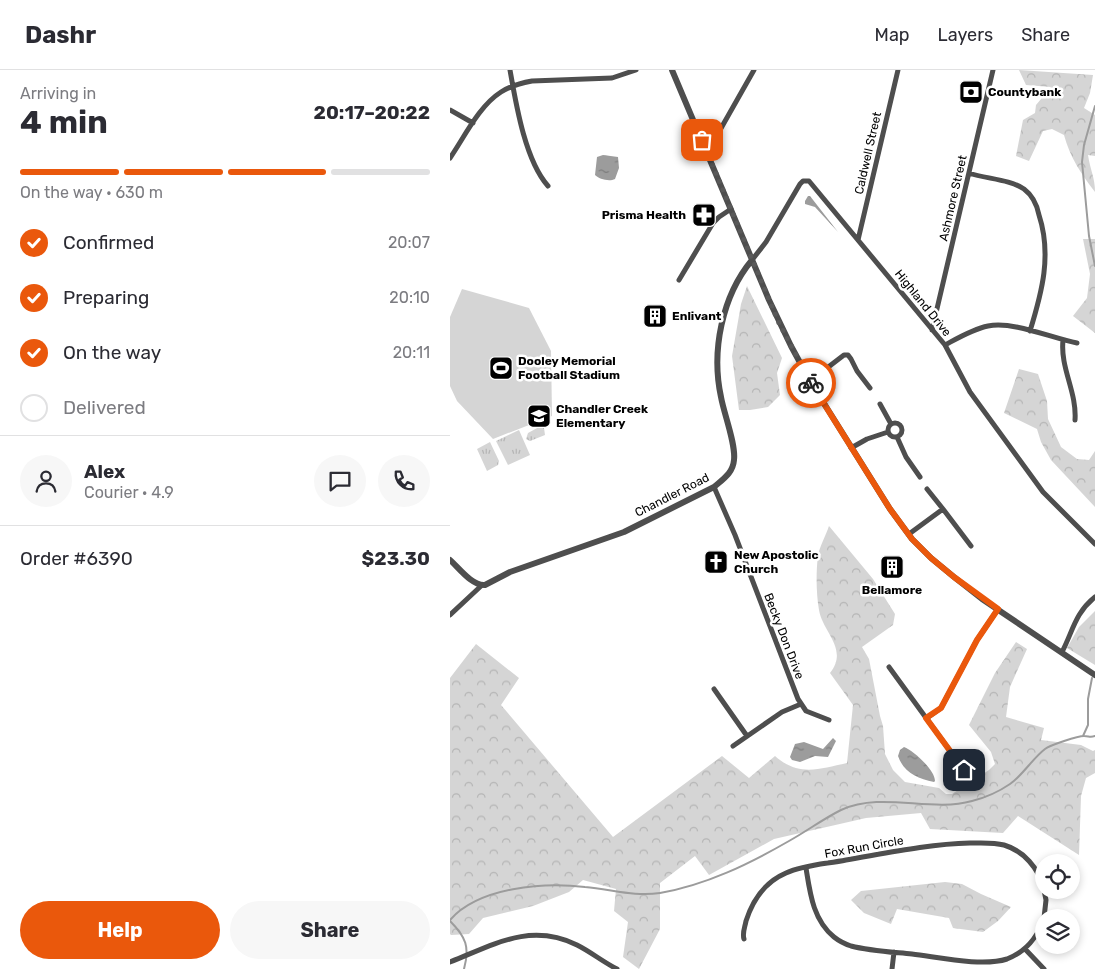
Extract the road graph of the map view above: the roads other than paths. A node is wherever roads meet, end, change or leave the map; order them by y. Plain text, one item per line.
1 (510, 70) edge
2 (636, 70) edge
3 (672, 70) edge
4 (754, 70) edge
5 (898, 70) edge
6 (993, 70) edge
7 (513, 86) junction
8 (450, 110) edge
9 (474, 123) junction
10 (707, 152) junction
11 (450, 158) edge
12 (969, 173) junction
13 (548, 186) dead end
14 (731, 210) junction
15 (858, 240) junction
16 (752, 260) junction
17 (680, 280) dead end
18 (932, 330) junction
19 (1030, 331) junction
20 (1062, 340) junction
21 (1077, 343) dead end
22 (945, 345) junction
23 (810, 381) junction
24 (870, 388) dead end
25 (880, 404) dead end
26 (1075, 420) dead end
27 (891, 424) junction
28 (888, 432) junction
29 (897, 437) junction
30 (851, 448) junction
31 (920, 478) dead end
32 (714, 487) junction
33 (927, 488) dead end
34 (943, 509) junction
35 (909, 534) junction
36 (1095, 544) edge
37 (971, 546) dead end
38 (450, 560) edge
39 (481, 586) junction
40 (1095, 597) edge
41 (998, 609) junction
42 (450, 614) edge
43 (1062, 652) junction
44 (889, 667) dead end
45 (1095, 675) edge
46 (714, 689) dead end
47 (800, 704) junction
48 (926, 718) junction
49 (829, 720) dead end
50 (747, 736) junction
51 (733, 746) dead end
52 (964, 770) dead end
53 (806, 868) junction
54 (1035, 869) edge
55 (1035, 936) edge
56 (744, 940) dead end
57 (1026, 949) junction
58 (894, 952) junction
59 (450, 962) edge
60 (617, 969) edge
61 (892, 969) edge
62 (1044, 969) edge

1 - 7 street
2 - 7 street
3 - 10 street
4 - 10 street
5 - 15 street, Caldwell Street
6 - 12 street, Ashmore Street
7 - 9 street
7 - 13 street
8 - 9 street
9 - 11 street
10 - 14 street
12 - 18 street, Ashmore Street
12 - 19 street
14 - 16 street
14 - 17 street
15 - 16 street, Highland Drive
15 - 18 street, Highland Drive
16 - 23 street
16 - 32 street, Chandler Road
18 - 22 street, Highland Drive
19 - 20 street
19 - 22 street
20 - 21 street
20 - 26 street
22 - 36 street, Highland Drive
23 - 24 street
23 - 30 street
25 - 27 street
27 - 28 street
27 - 29 street
28 - 29 street
28 - 30 street
29 - 31 street
30 - 35 street
32 - 39 street, Chandler Road
32 - 47 street, Becky Don Drive
33 - 34 street
34 - 35 street
34 - 37 street
35 - 41 street
38 - 39 street
39 - 42 street, Chandler Road
40 - 43 street
41 - 43 street
41 - 48 street
43 - 45 street
44 - 48 street
46 - 50 street
47 - 49 street
47 - 50 street
48 - 52 street
50 - 51 street
53 - 54 street, Fox Run Circle
53 - 56 street, Fox Run Circle
53 - 58 street
55 - 57 street, Fox Run Circle
57 - 58 street
57 - 62 street
58 - 61 street
59 - 60 street

